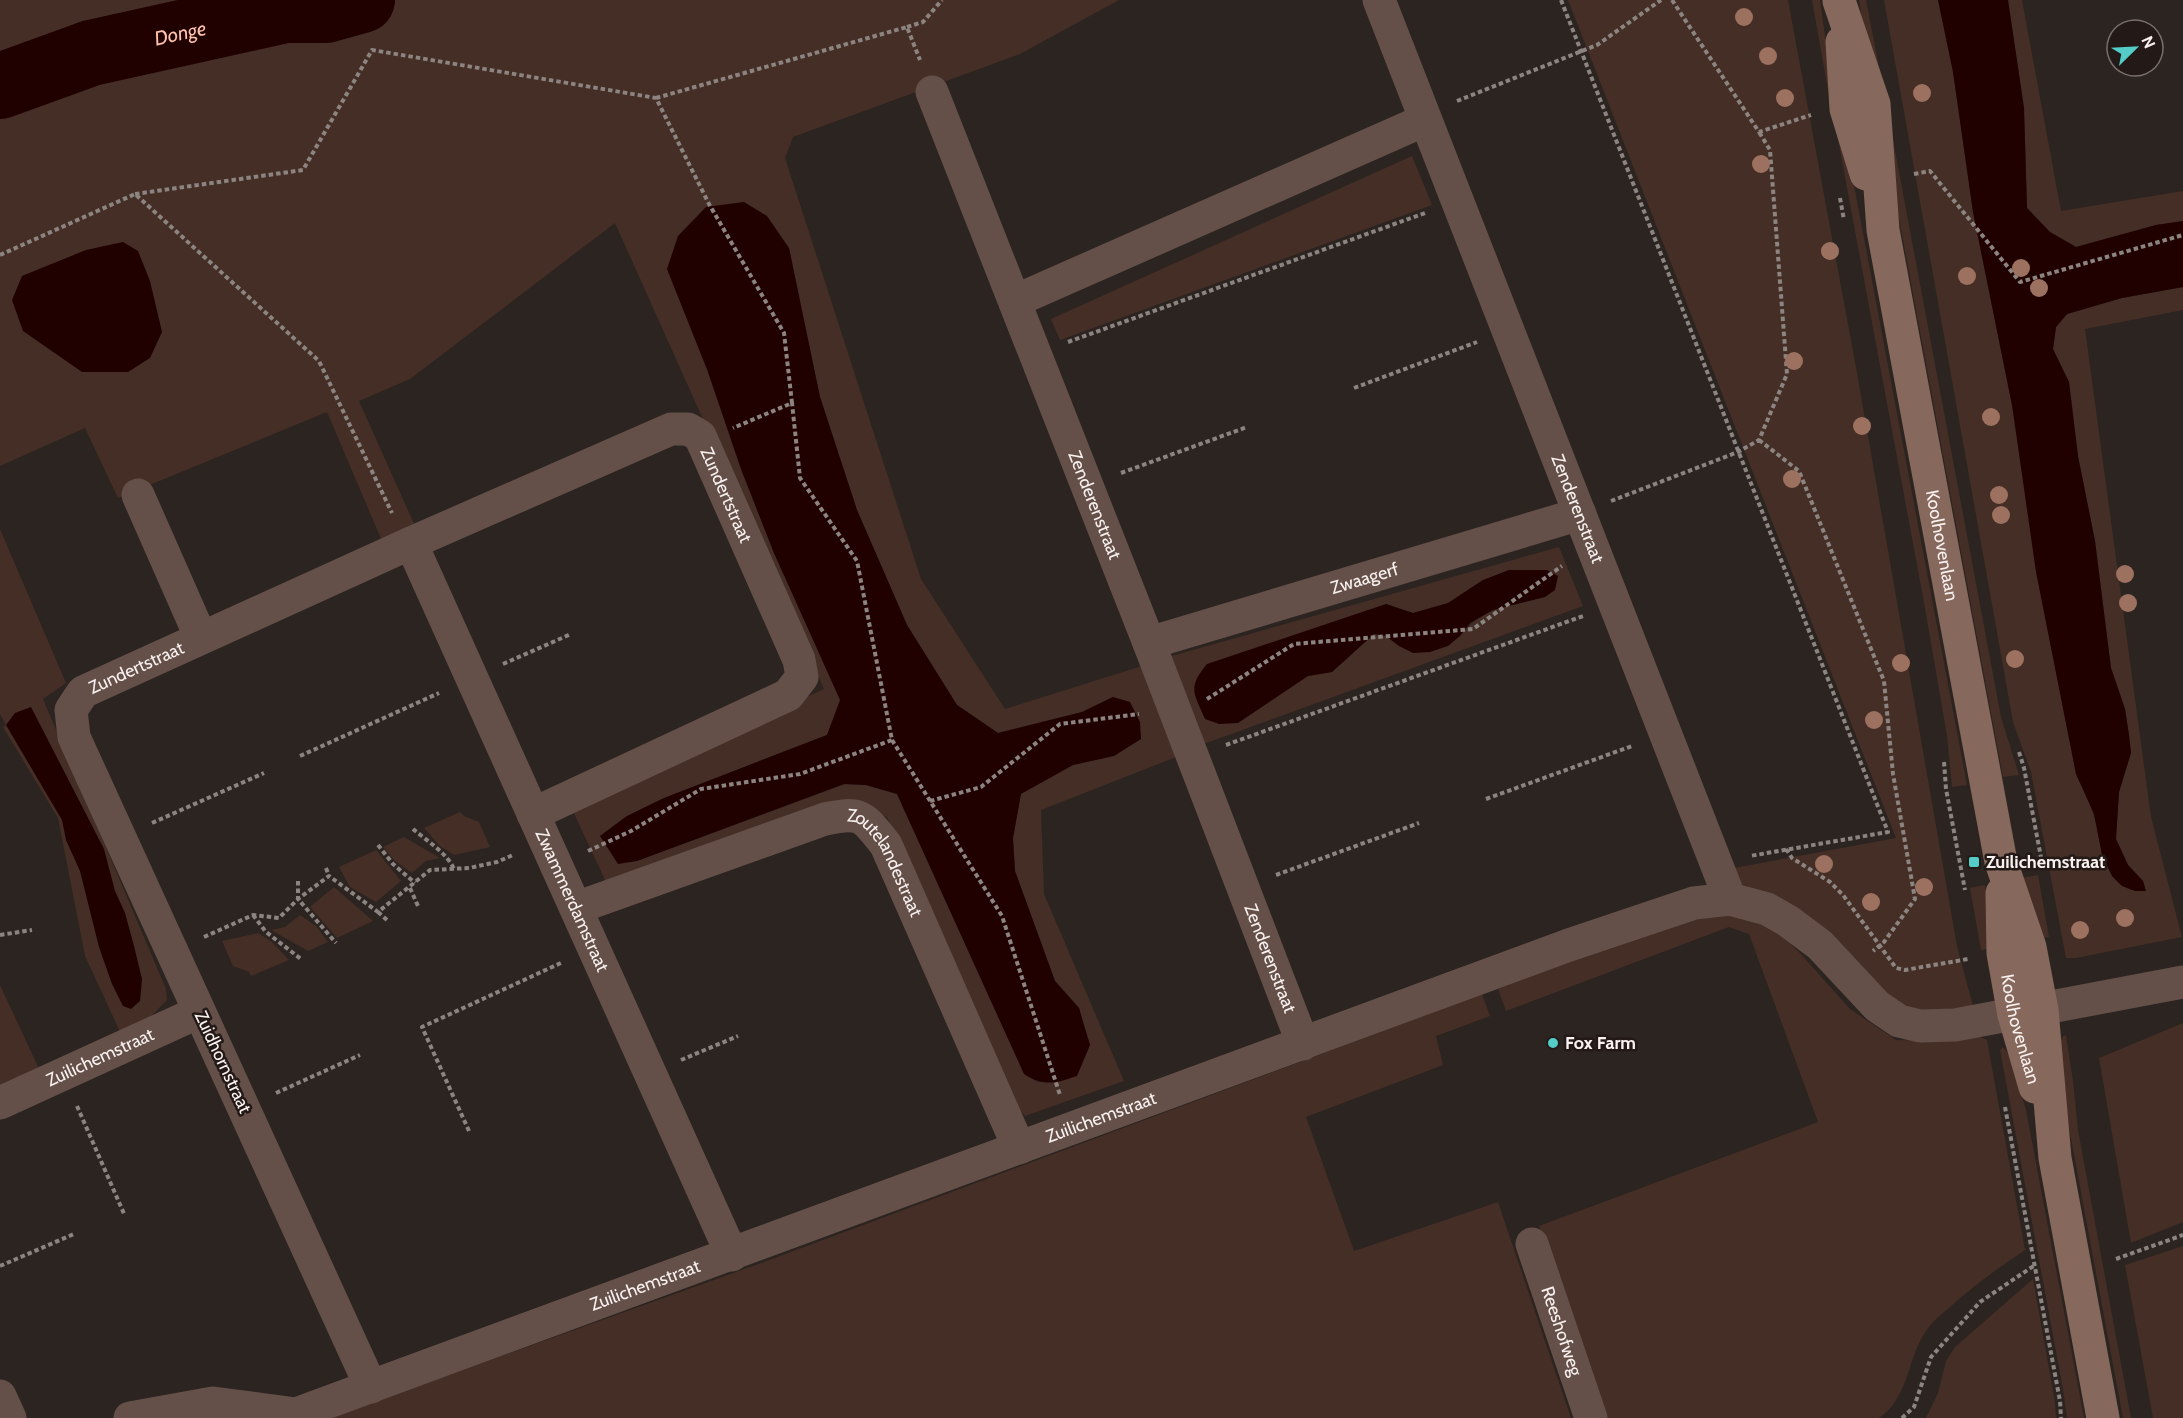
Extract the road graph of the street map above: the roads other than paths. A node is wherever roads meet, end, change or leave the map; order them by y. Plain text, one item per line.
1 (1379, 0) edge
2 (1839, 0) edge
3 (932, 92) road end
4 (1424, 117) junction
5 (1015, 302) junction
6 (138, 495) dead end
7 (1580, 513) junction
8 (404, 532) junction
9 (201, 638) junction
10 (1149, 643) junction
11 (74, 737) joint
12 (539, 827) junction
13 (2001, 862) junction
14 (1730, 898) junction
15 (576, 908) junction
16 (2183, 982) edge
17 (199, 1012) junction
18 (2028, 1012) junction
19 (1303, 1044) junction
20 (0, 1103) edge
21 (1019, 1148) junction
22 (1532, 1244) dead end
23 (732, 1255) junction
24 (371, 1388) junction
25 (0, 1396) edge
26 (10, 1418) edge
27 (130, 1418) edge
28 (1591, 1418) edge
29 (2103, 1418) edge

1 - 4 street, Zenderenstraat
2 - 13 street, Koolhovenlaan
3 - 5 street, Zenderenstraat
4 - 5 street
4 - 7 street, Zenderenstraat
5 - 10 street, Zenderenstraat
6 - 9 street, Zundertstraat
7 - 10 street, Zwaagerf
7 - 14 street, Zenderenstraat
8 - 9 street, Zundertstraat
8 - 12 street, Zwammerdamstraat
8 - 12 street, Zundertstraat
9 - 11 street, Zundertstraat
10 - 19 street, Zenderenstraat
11 - 17 street, Zuidhornstraat
12 - 15 street, Zwammerdamstraat
13 - 18 street, Koolhovenlaan
13 - 18 street, Koolhovenlaan
14 - 18 street, Zuilichemstraat
14 - 19 street, Zuilichemstraat
15 - 21 street, Zoutelandestraat
15 - 23 street, Zwammerdamstraat
16 - 18 street, Zuilichemstraat
17 - 20 street, Zuilichemstraat
17 - 24 street, Zuidhornstraat
18 - 29 street, Koolhovenlaan
19 - 21 street, Zuilichemstraat
21 - 23 street, Zuilichemstraat
22 - 28 street, Reeshofweg
23 - 24 street, Zuilichemstraat
24 - 27 street, Zuilichemstraat
25 - 26 street

